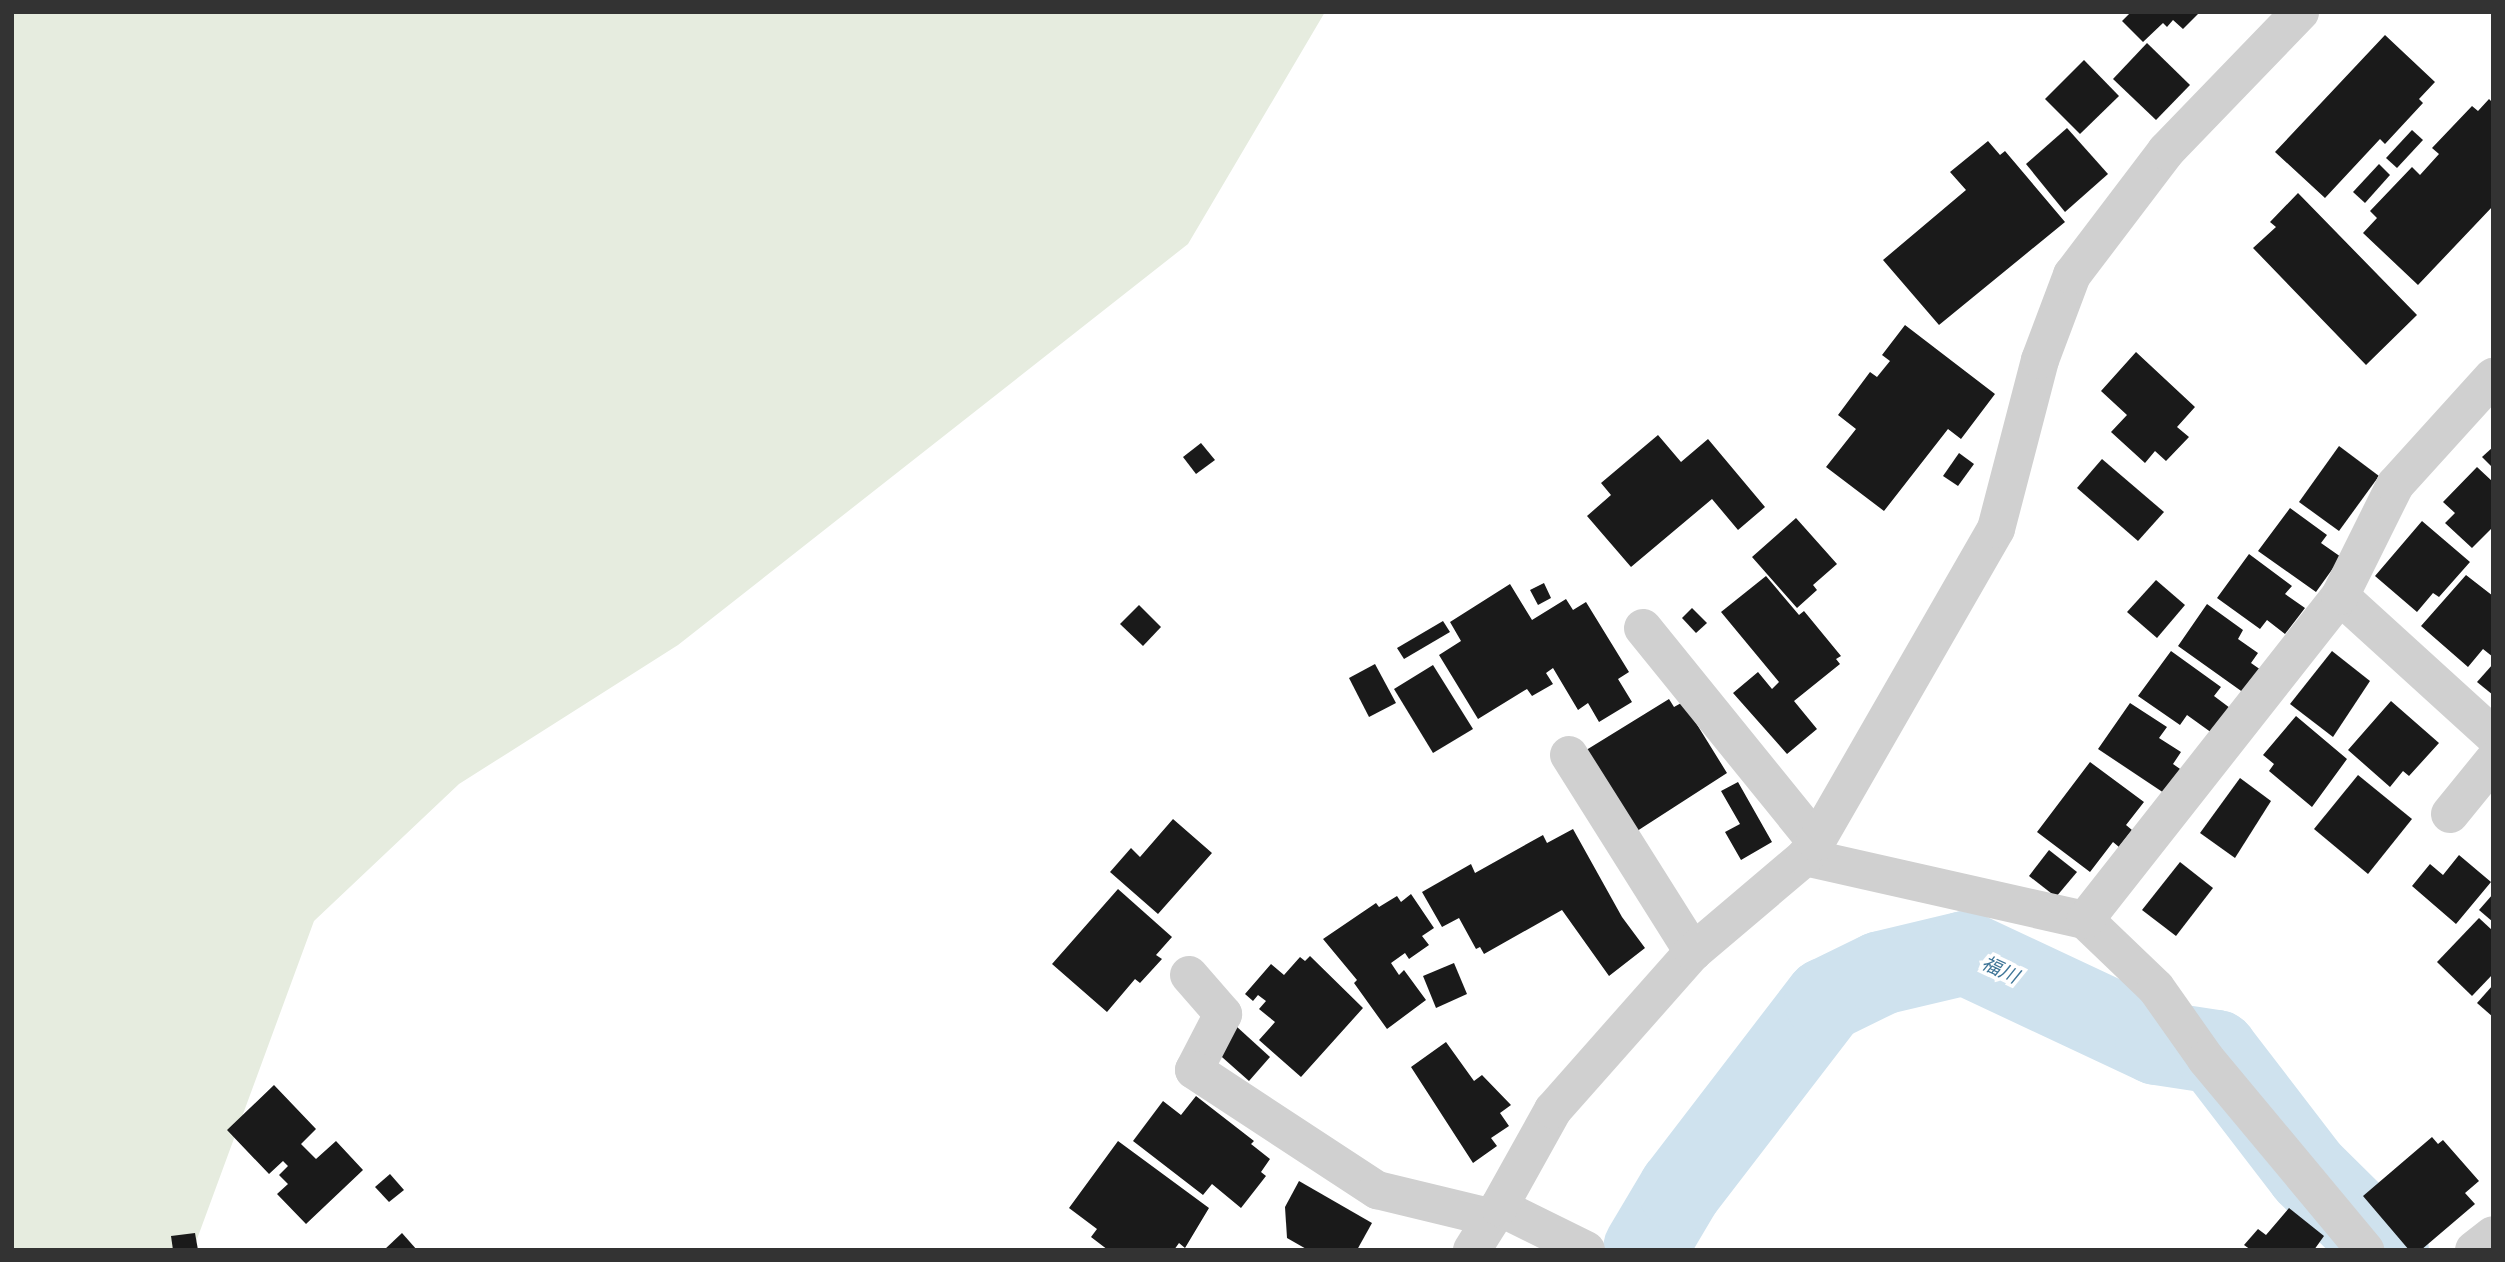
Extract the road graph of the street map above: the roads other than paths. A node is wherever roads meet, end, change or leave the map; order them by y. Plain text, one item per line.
1 (2300, 12) edge
2 (2493, 377) edge
3 (2340, 596) junction
4 (1643, 628) dead end
5 (2493, 735) edge
6 (1569, 755) dead end
7 (2493, 761) edge
8 (2450, 814) dead end
9 (1810, 850) junction
10 (2085, 920) junction
11 (1693, 952) junction
12 (1189, 975) dead end
13 (1487, 1224) edge
14 (2493, 1235) edge
15 (1586, 1250) edge
16 (2365, 1250) edge
17 (2474, 1250) edge

1 - 9 street
2 - 3 street
3 - 5 street
3 - 10 street
4 - 9 street
6 - 11 street
7 - 8 street
9 - 10 street
9 - 11 street
10 - 16 street
11 - 13 street
12 - 13 street
13 - 15 street
14 - 17 street

